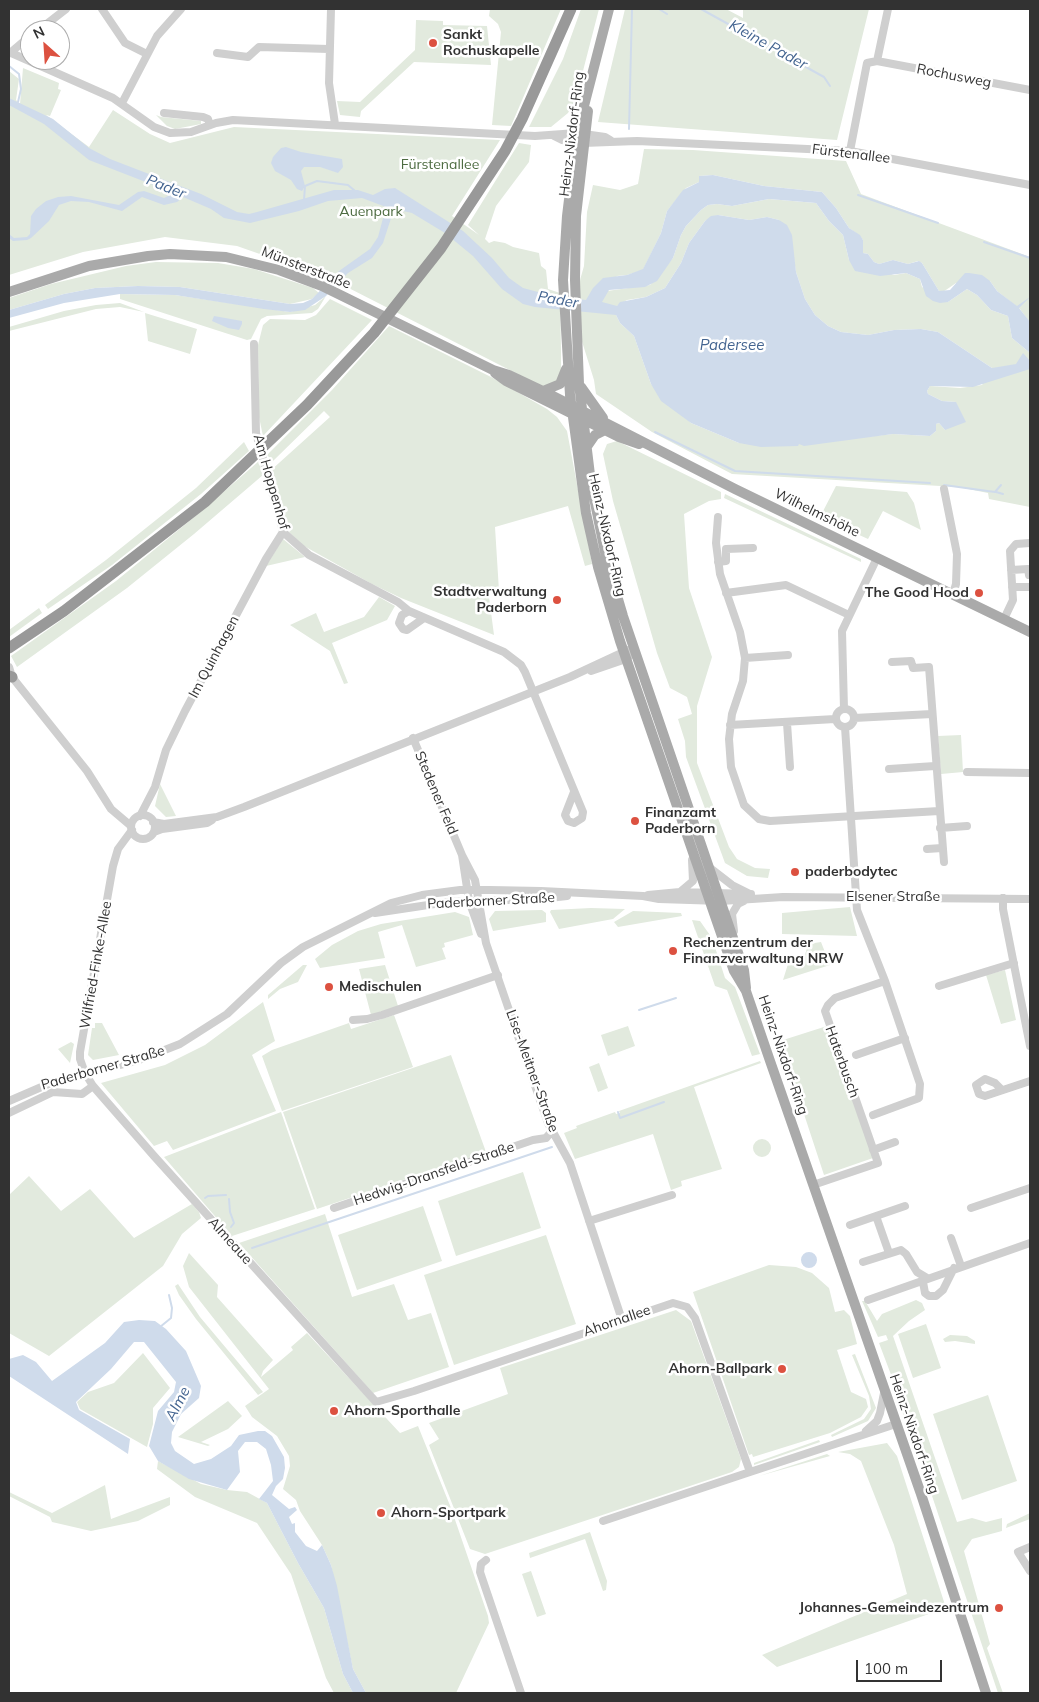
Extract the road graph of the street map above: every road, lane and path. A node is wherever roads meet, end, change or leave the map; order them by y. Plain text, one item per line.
1 (66, 9) edge
2 (102, 9) edge
3 (181, 9) edge
4 (331, 9) edge
5 (571, 9) edge
6 (609, 9) edge
7 (888, 9) edge
8 (52, 20) edge
9 (20, 44) edge
10 (329, 49) junction
11 (9, 53) edge
12 (216, 53) dead end
13 (147, 54) junction
14 (877, 61) junction
15 (1030, 90) edge
16 (126, 97) junction
17 (164, 113) dead end
18 (335, 124) junction
19 (210, 125) junction
20 (580, 138) junction
21 (850, 151) junction
22 (1030, 185) edge
23 (9, 292) edge
24 (254, 344) dead end
25 (567, 364) junction
26 (493, 370) junction
27 (580, 384) junction
28 (543, 391) junction
29 (551, 404) junction
30 (571, 409) junction
31 (583, 415) junction
32 (606, 426) junction
33 (574, 434) junction
34 (586, 448) junction
35 (944, 489) dead end
36 (718, 517) dead end
37 (283, 532) junction
38 (1030, 543) edge
39 (753, 548) dead end
40 (877, 558) junction
41 (718, 562) junction
42 (1011, 570) junction
43 (1028, 575) dead end
44 (1012, 587) junction
45 (1030, 587) edge
46 (726, 593) junction
47 (954, 594) junction
48 (409, 611) junction
49 (849, 615) junction
50 (424, 618) junction
51 (1004, 619) junction
52 (1030, 632) edge
53 (9, 648) edge
54 (635, 651) junction
55 (625, 655) junction
56 (788, 655) dead end
57 (745, 658) junction
58 (892, 662) dead end
59 (10, 673) edge
60 (533, 691) junction
61 (844, 709) junction
62 (932, 714) junction
63 (854, 718) junction
64 (835, 719) junction
65 (787, 723) junction
66 (730, 725) junction
67 (846, 727) junction
68 (413, 738) junction
69 (936, 766) junction
70 (790, 767) dead end
71 (889, 769) dead end
72 (966, 772) dead end
73 (1030, 773) edge
74 (96, 782) junction
75 (155, 787) junction
76 (574, 792) dead end
77 (939, 811) junction
78 (852, 816) junction
79 (138, 817) junction
80 (217, 817) junction
81 (152, 820) junction
82 (967, 826) dead end
83 (131, 828) junction
84 (940, 828) junction
85 (154, 832) junction
86 (137, 838) junction
87 (942, 848) junction
88 (927, 849) dead end
89 (693, 852) junction
90 (462, 855) junction
91 (116, 856) junction
92 (944, 862) dead end
93 (709, 866) junction
94 (467, 890) junction
95 (478, 890) junction
96 (680, 892) junction
97 (584, 894) junction
98 (754, 895) junction
99 (643, 896) junction
100 (708, 896) junction
101 (719, 897) junction
102 (856, 897) junction
103 (1003, 898) junction
104 (1030, 899) edge
105 (479, 900) junction
106 (469, 901) junction
107 (744, 901) junction
108 (368, 914) junction
109 (734, 939) junction
110 (486, 943) junction
111 (1014, 964) junction
112 (498, 975) junction
113 (885, 981) junction
114 (939, 986) dead end
115 (746, 991) junction
116 (352, 1020) dead end
117 (905, 1038) junction
118 (1030, 1046) edge
119 (856, 1055) dead end
120 (85, 1073) junction
121 (1030, 1081) edge
122 (93, 1086) junction
123 (1002, 1090) dead end
124 (9, 1101) edge
125 (9, 1113) edge
126 (873, 1115) dead end
127 (551, 1132) junction
128 (894, 1142) dead end
129 (873, 1150) junction
130 (814, 1185) junction
131 (1030, 1188) edge
132 (672, 1195) dead end
133 (905, 1206) dead end
134 (334, 1208) dead end
135 (971, 1208) dead end
136 (876, 1216) junction
137 (589, 1221) junction
138 (850, 1225) dead end
139 (951, 1238) dead end
140 (1030, 1243) edge
141 (889, 1253) junction
142 (863, 1262) dead end
143 (957, 1267) junction
144 (925, 1280) junction
145 (868, 1300) dead end
146 (622, 1320) junction
147 (884, 1392) junction
148 (380, 1402) joint
149 (896, 1424) junction
150 (860, 1435) junction
151 (750, 1472) junction
152 (603, 1521) dead end
153 (1030, 1547) edge
154 (486, 1560) dead end
155 (1030, 1571) edge
156 (520, 1693) edge
157 (986, 1693) edge

1 - 8 street
2 - 13 street
3 - 13 street
4 - 10 street
5 - 53 highway
6 - 20 main road, Heinz-Nixdorf-Ring
7 - 14 street
9 - 11 street
10 - 12 street
10 - 18 street
11 - 16 street
13 - 16 street
14 - 15 street, Rochusweg
14 - 21 street
16 - 19 street, Fürstenallee
17 - 19 street
18 - 19 street, Fürstenallee
18 - 20 street, Fürstenallee
20 - 21 street, Fürstenallee
20 - 25 main road, Heinz-Nixdorf-Ring
20 - 27 main road, Heinz-Nixdorf-Ring
21 - 22 street, Fürstenallee
23 - 26 main road, Münsterstraße
24 - 37 street, Am Hoppenhof
25 - 28 main road
25 - 30 main road, Heinz-Nixdorf-Ring
26 - 28 main road, Münsterstraße
26 - 29 main road, Münsterstraße
27 - 31 main road, Heinz-Nixdorf-Ring
27 - 32 main road
28 - 30 main road, Münsterstraße
29 - 30 main road, Münsterstraße
29 - 33 main road
30 - 31 main road, Wilhelmshöhe
30 - 33 main road, Heinz-Nixdorf-Ring
31 - 32 main road, Wilhelmshöhe
31 - 34 main road, Heinz-Nixdorf-Ring
32 - 34 main road
32 - 40 main road, Wilhelmshöhe
33 - 55 main road, Heinz-Nixdorf-Ring
34 - 54 main road, Heinz-Nixdorf-Ring
35 - 47 street
36 - 41 street
37 - 48 street, Am Hoppenhof
37 - 75 street, Im Quinhagen
38 - 42 street
39 - 41 street
40 - 47 main road, Wilhelmshöhe
40 - 49 street
41 - 46 street
42 - 43 street
42 - 44 street
44 - 45 street
44 - 51 street
46 - 49 street
46 - 57 street
47 - 51 main road, Wilhelmshöhe
48 - 50 street, Am Hoppenhof
48 - 50 street
49 - 61 street
50 - 60 street, Am Hoppenhof
51 - 52 main road, Wilhelmshöhe
54 - 55 street, Stedener Feld
54 - 93 main road, Heinz-Nixdorf-Ring
55 - 60 street, Stedener Feld
55 - 89 main road, Heinz-Nixdorf-Ring
56 - 57 street
57 - 66 street
58 - 62 street
59 - 74 street
60 - 68 street, Stedener Feld
60 - 76 street
61 - 63 street
61 - 64 street
62 - 63 street
62 - 69 street
63 - 67 street
64 - 65 street
64 - 67 street
65 - 66 street
65 - 70 street
66 - 78 street
67 - 78 street
68 - 80 street
68 - 90 street, Stedener Feld
69 - 71 street
69 - 77 street
72 - 73 street
74 - 79 street
74 - 83 street
75 - 79 street, Im Quinhagen
75 - 81 street, Im Quinhagen
77 - 78 street
77 - 84 street
78 - 102 street
79 - 81 street
79 - 83 street
80 - 81 street
80 - 85 street
81 - 85 street
82 - 84 street
83 - 86 street
83 - 91 street, Wilfried-Finke-Allee
84 - 87 street
85 - 86 street
86 - 91 street
87 - 88 street
87 - 92 street
89 - 96 street
89 - 100 main road, Heinz-Nixdorf-Ring
90 - 94 street, Stedener Feld
90 - 95 street, Stedener Feld
91 - 120 street, Wilfried-Finke-Allee
93 - 98 street
93 - 101 main road, Heinz-Nixdorf-Ring
94 - 95 street, Paderborner Straße
94 - 106 street, Lise-Meitner-Straße
94 - 108 street, Paderborner Straße
95 - 97 street, Paderborner Straße
95 - 105 street, Stedener Feld
96 - 99 street, Paderborner Straße
96 - 100 street, Paderborner Straße
97 - 99 street, Paderborner Straße
97 - 105 street, Paderborner Straße
98 - 101 street, Elsener Straße
98 - 102 street, Elsener Straße
98 - 107 street, Elsener Straße
99 - 100 street, Paderborner Straße
100 - 101 street, Elsener Straße
100 - 115 main road, Heinz-Nixdorf-Ring
101 - 107 street, Elsener Straße
101 - 109 main road, Heinz-Nixdorf-Ring
102 - 103 street, Elsener Straße
102 - 113 street
103 - 104 street, Elsener Straße
103 - 111 street
105 - 106 street, Paderborner Straße
105 - 110 street, Lise-Meitner-Straße
106 - 108 street, Paderborner Straße
106 - 110 street, Lise-Meitner-Straße
107 - 109 street
108 - 120 street, Paderborner Straße
109 - 115 main road, Heinz-Nixdorf-Ring
110 - 112 street, Lise-Meitner-Straße
111 - 114 street
111 - 118 street
112 - 116 street
112 - 127 street, Lise-Meitner-Straße
113 - 117 street
113 - 129 street, Haterbusch
115 - 130 main road, Heinz-Nixdorf-Ring
117 - 119 street, Haterbusch
117 - 126 street
120 - 122 street, Almeaue
120 - 124 street, Paderborner Straße
121 - 123 street
122 - 125 street, Paderborner Straße
122 - 148 street, Almeaue
127 - 134 street, Hedwig-Dransfeld-Straße
127 - 137 street, Lise-Meitner-Straße
128 - 129 street
129 - 130 street
130 - 147 main road, Heinz-Nixdorf-Ring
131 - 135 street
132 - 137 street
133 - 136 street
136 - 138 street
136 - 141 street
137 - 146 street, Lise-Meitner-Straße
139 - 143 street
140 - 143 street
141 - 142 street
141 - 144 street
143 - 144 street
143 - 144 street
144 - 145 street
146 - 148 street, Ahornallee
146 - 151 street, Ahornallee
147 - 149 main road, Heinz-Nixdorf-Ring
147 - 150 street
149 - 150 street
149 - 157 main road, Heinz-Nixdorf-Ring
150 - 151 street
151 - 152 street
153 - 155 street
154 - 156 street

